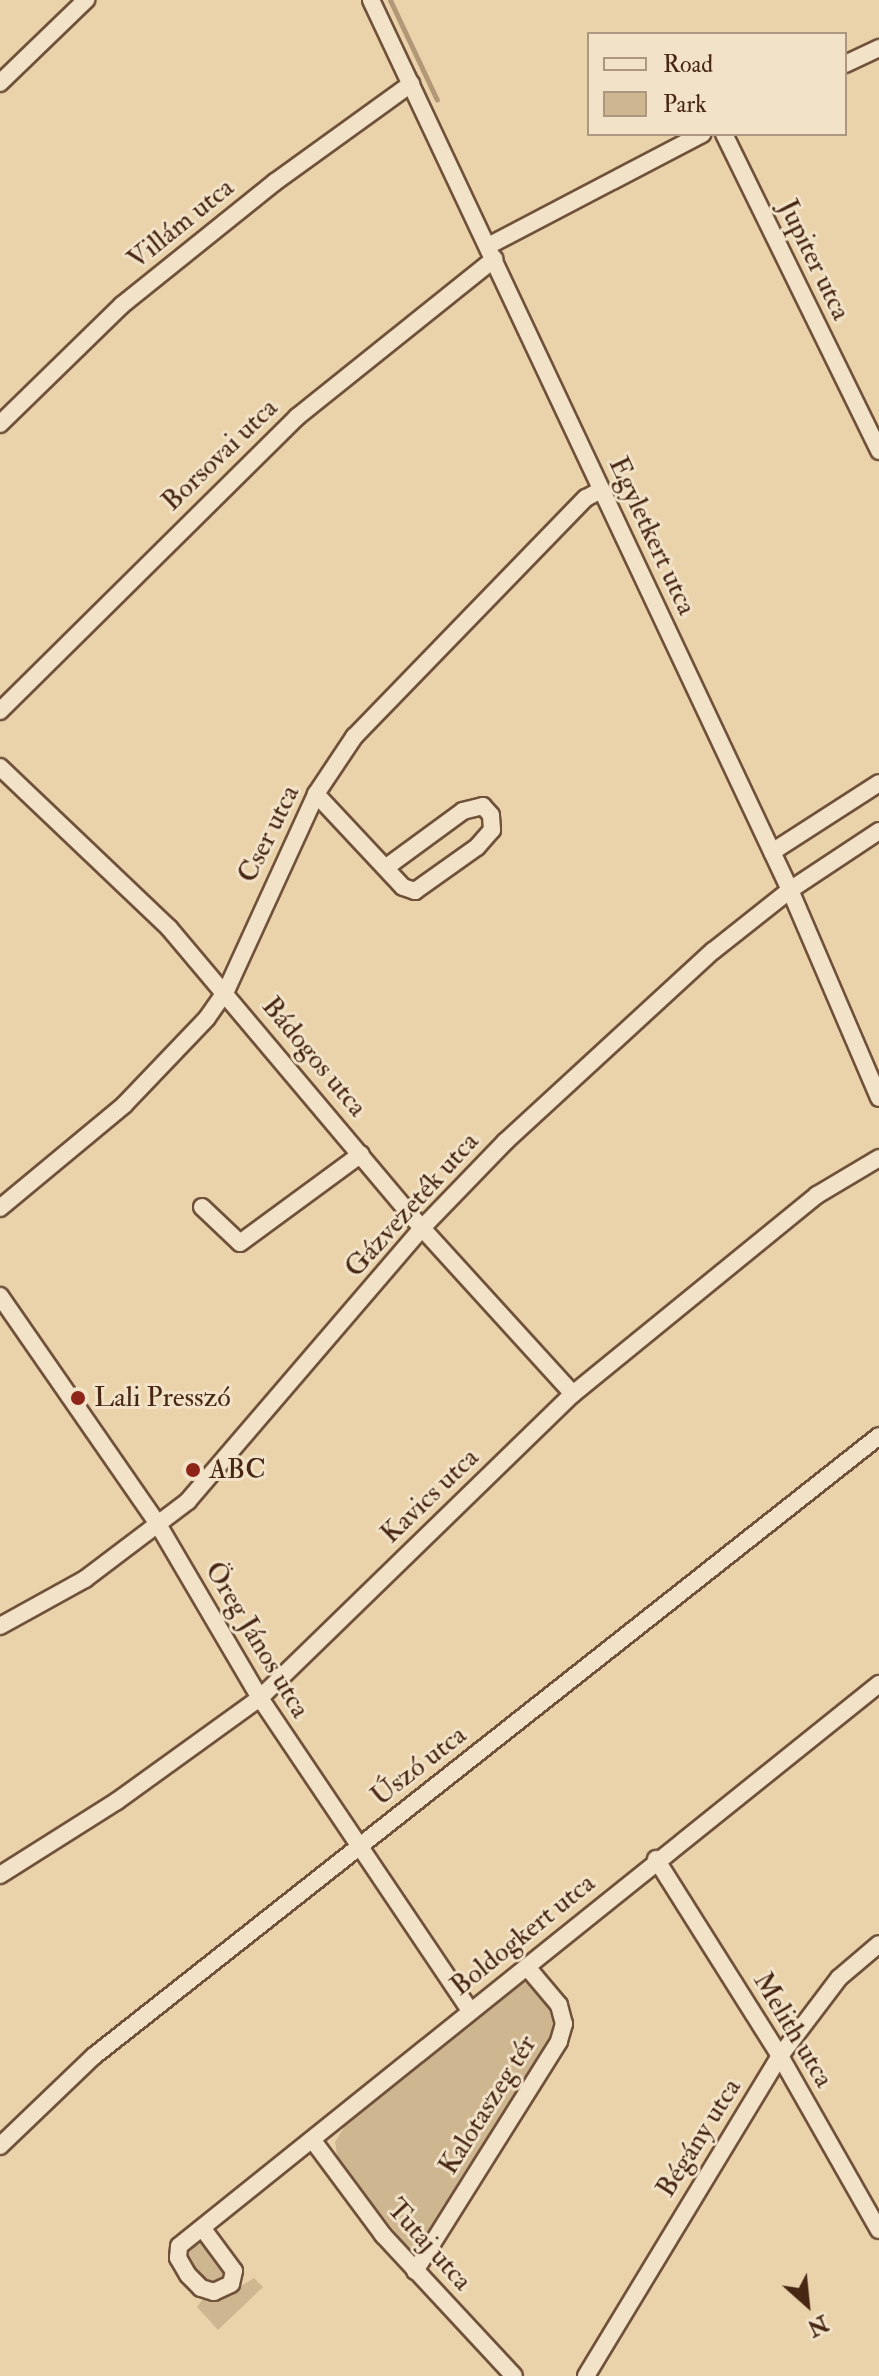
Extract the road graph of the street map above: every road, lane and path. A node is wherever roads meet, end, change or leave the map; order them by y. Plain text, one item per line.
1 (86, 0) edge
2 (371, 0) edge
3 (879, 48) edge
4 (847, 63) edge
5 (0, 83) edge
6 (411, 84) junction
7 (698, 136) edge
8 (725, 136) edge
9 (491, 252) junction
10 (0, 424) edge
11 (879, 451) edge
12 (601, 490) junction
13 (0, 711) edge
14 (0, 767) edge
15 (879, 783) edge
16 (316, 794) junction
17 (879, 831) edge
18 (772, 852) junction
19 (392, 863) dead end
20 (790, 890) junction
21 (226, 991) junction
22 (879, 1098) edge
23 (361, 1154) junction
24 (879, 1158) edge
25 (202, 1207) dead end
26 (0, 1208) edge
27 (422, 1228) junction
28 (0, 1296) edge
29 (573, 1394) junction
30 (879, 1436) edge
31 (159, 1526) junction
32 (0, 1626) edge
33 (879, 1684) edge
34 (260, 1698) junction
35 (358, 1847) junction
36 (656, 1859) junction
37 (4, 1863) edge
38 (879, 1944) edge
39 (527, 1967) junction
40 (470, 2011) junction
41 (780, 2056) junction
42 (314, 2142) junction
43 (0, 2146) edge
44 (203, 2229) dead end
45 (879, 2230) edge
46 (415, 2271) junction
47 (514, 2376) edge
48 (586, 2376) edge

1 - 5 street
2 - 6 street, Egyletkert utca
3 - 4 street
6 - 9 street, Egyletkert utca
6 - 10 street, Villám utca
7 - 9 street, Borsovai utca
8 - 11 street, Jupiter utca
9 - 12 street, Egyletkert utca
9 - 13 street, Borsovai utca
12 - 16 street, Cser utca
12 - 18 street, Egyletkert utca
14 - 21 street, Bádogos utca
15 - 18 street
16 - 19 street
16 - 21 street, Cser utca
17 - 20 street, Gázvezeték utca
18 - 20 street, Egyletkert utca
20 - 22 street, Egyletkert utca
20 - 27 street, Gázvezeték utca
21 - 23 street, Bádogos utca
21 - 26 street, Cser utca
23 - 25 street
23 - 27 street, Bádogos utca
24 - 29 street, Kavics utca
27 - 29 street, Bádogos utca
27 - 31 street, Gázvezeték utca
28 - 31 street, Öreg János utca
29 - 34 street, Kavics utca
30 - 35 street, Úszó utca
31 - 32 street, Gázvezeték utca
31 - 34 street, Öreg János utca
33 - 36 street, Boldogkert utca
34 - 35 street, Öreg János utca
34 - 37 street, Kavics utca
35 - 40 street, Öreg János utca
35 - 43 street, Úszó utca
36 - 39 street, Boldogkert utca
36 - 41 street, Melith utca
38 - 41 street, Bégány utca
39 - 40 street, Boldogkert utca
39 - 46 street, Kalotaszeg tér
40 - 42 street, Boldogkert utca
41 - 45 street, Melith utca
41 - 48 street, Bégány utca
42 - 44 street, Boldogkert utca
42 - 46 street, Tutaj utca
46 - 47 street, Tutaj utca

